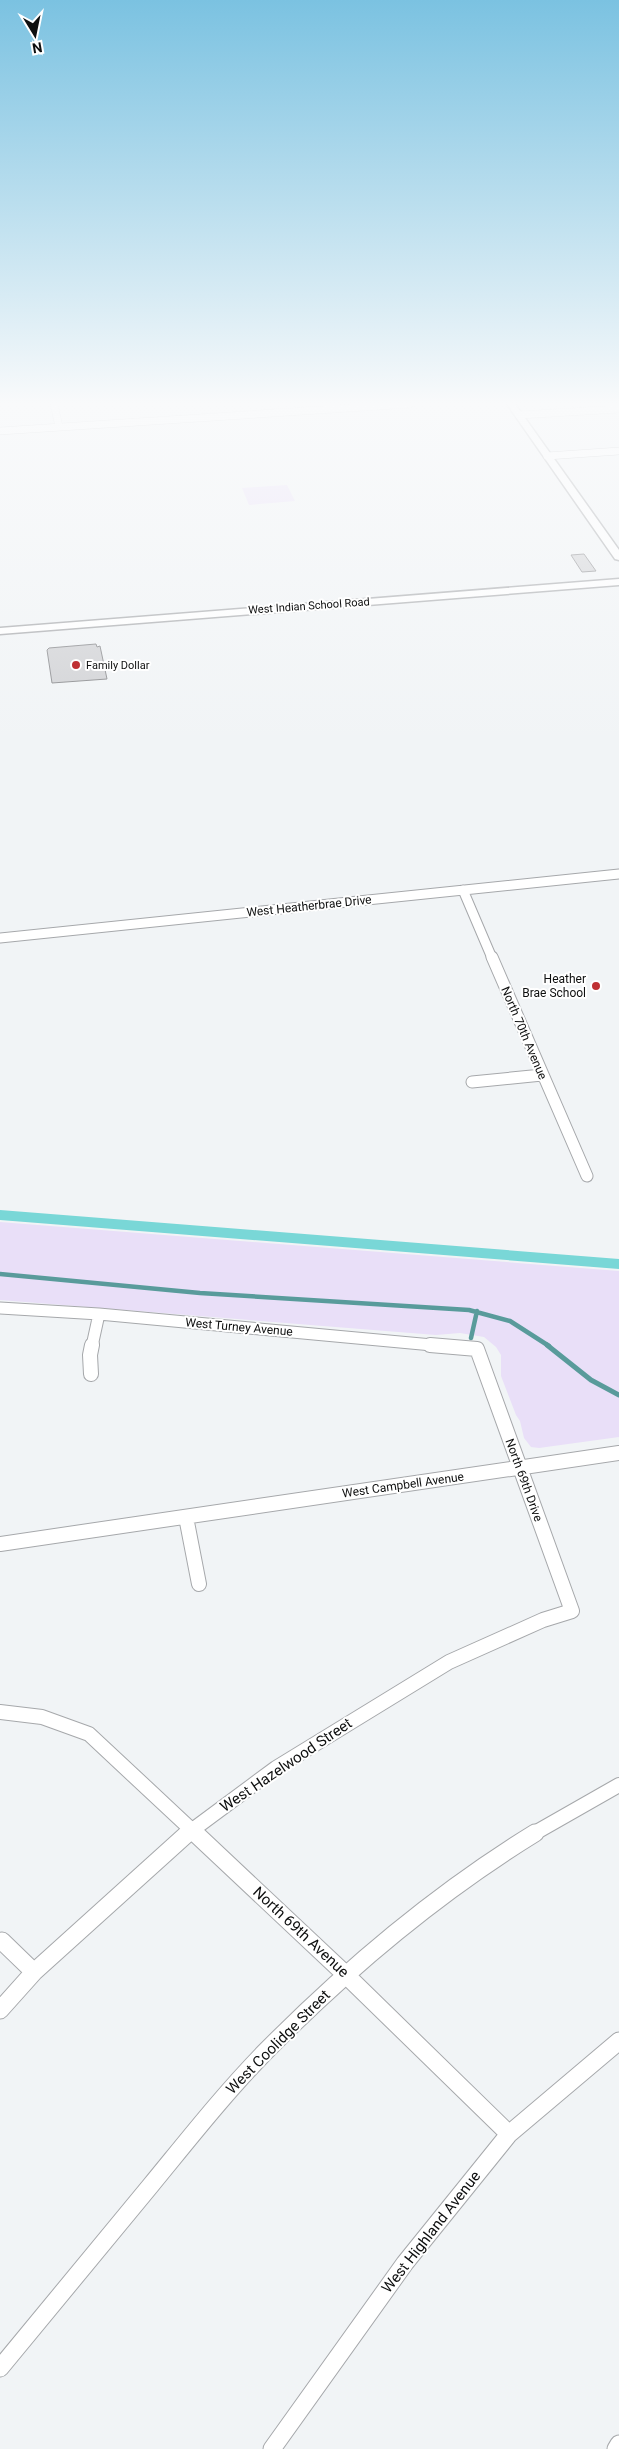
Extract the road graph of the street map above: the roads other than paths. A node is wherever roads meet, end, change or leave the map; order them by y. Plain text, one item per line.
1 (591, 518) edge
2 (619, 557) edge
3 (619, 582) edge
4 (0, 631) edge
5 (619, 874) edge
6 (463, 890) junction
7 (0, 938) edge
8 (542, 1075) junction
9 (472, 1082) dead end
10 (587, 1176) dead end
11 (0, 1308) edge
12 (99, 1314) junction
13 (477, 1349) joint
14 (91, 1374) dead end
15 (619, 1453) edge
16 (520, 1467) junction
17 (186, 1517) junction
18 (0, 1544) edge
19 (199, 1584) dead end
20 (572, 1611) joint
21 (0, 1712) edge
22 (619, 1785) edge
23 (192, 1830) junction
24 (2, 1941) dead end
25 (34, 1972) junction
26 (345, 1974) junction
27 (0, 2010) edge
28 (619, 2042) edge
29 (509, 2134) junction
30 (0, 2368) edge
31 (619, 2444) edge
32 (272, 2449) edge
33 (616, 2449) edge

1 - 2 main road
3 - 4 main road, West Indian School Road
5 - 6 street, West Heatherbrae Drive
6 - 7 street, West Heatherbrae Drive
6 - 8 street, North 70th Avenue
8 - 9 street
8 - 10 street, North 70th Avenue
11 - 12 street, West Turney Avenue
12 - 13 street, West Turney Avenue
12 - 14 street
13 - 16 street, North 69th Drive
15 - 16 street, West Campbell Avenue
16 - 17 street, West Campbell Avenue
16 - 20 street, North 69th Drive
17 - 18 street, West Campbell Avenue
17 - 19 street
20 - 23 street, West Hazelwood Street
21 - 23 street, North 69th Avenue
22 - 26 street, West Coolidge Street
23 - 25 street, West Hazelwood Street
23 - 26 street, North 69th Avenue
24 - 25 street
25 - 27 street, West Hazelwood Street
26 - 29 street, North 69th Avenue
26 - 30 street, West Coolidge Street
28 - 29 street, West Highland Avenue
29 - 32 street, West Highland Avenue
31 - 33 street

